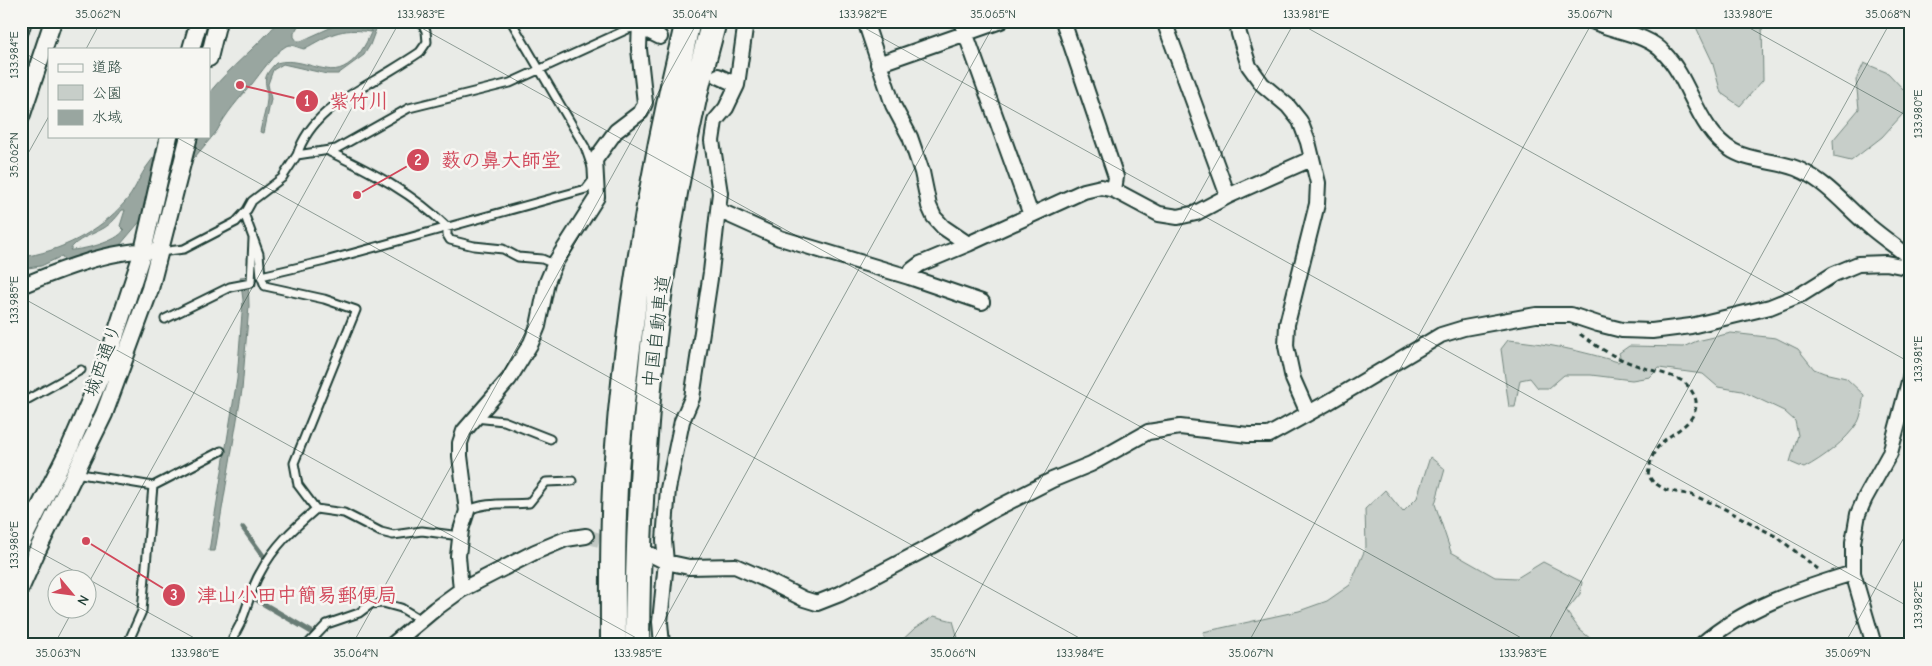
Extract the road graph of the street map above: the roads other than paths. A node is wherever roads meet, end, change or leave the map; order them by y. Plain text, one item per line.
1 (24, 21) edge
2 (53, 21) edge
3 (199, 21) edge
4 (218, 21) edge
5 (421, 21) edge
6 (511, 21) edge
7 (688, 21) edge
8 (714, 21) edge
9 (746, 21) edge
10 (865, 21) edge
11 (1001, 21) edge
12 (1063, 21) edge
13 (1164, 21) edge
14 (1237, 21) edge
15 (1592, 21) edge
16 (640, 24) edge
17 (963, 28) edge
18 (21, 31) edge
19 (660, 37) dead end
20 (192, 48) edge
21 (210, 54) edge
22 (878, 64) junction
23 (539, 70) junction
24 (718, 76) dead end
25 (737, 85) junction
26 (21, 117) edge
27 (169, 138) edge
28 (188, 138) edge
29 (330, 152) junction
30 (297, 155) junction
31 (1311, 159) junction
32 (595, 174) junction
33 (1114, 190) junction
34 (1228, 196) junction
35 (718, 210) junction
36 (244, 213) junction
37 (1031, 215) junction
38 (447, 227) junction
39 (253, 236) junction
40 (968, 244) junction
41 (151, 251) junction
42 (1911, 263) edge
43 (554, 264) junction
44 (1911, 268) edge
45 (261, 276) junction
46 (909, 277) junction
47 (21, 286) edge
48 (982, 302) dead end
49 (165, 319) dead end
50 (81, 370) dead end
51 (1911, 374) edge
52 (21, 403) edge
53 (1308, 413) junction
54 (475, 418) junction
55 (550, 439) dead end
56 (221, 451) dead end
57 (59, 467) junction
58 (75, 474) junction
59 (572, 481) dead end
60 (153, 486) junction
61 (316, 509) junction
62 (467, 511) junction
63 (460, 536) junction
64 (586, 536) tunnel mouth
65 (22, 541) edge
66 (36, 553) junction
67 (652, 556) tunnel mouth
68 (666, 562) junction
69 (1853, 573) junction
70 (21, 587) edge
71 (461, 590) junction
72 (421, 620) junction
73 (127, 645) edge
74 (231, 645) edge
75 (308, 645) edge
76 (392, 645) edge
77 (613, 645) edge
78 (637, 645) edge
79 (662, 645) edge
80 (1701, 645) edge
81 (1874, 645) edge

1 - 18 street
2 - 26 street
3 - 20 street
4 - 21 street
5 - 30 lane
6 - 23 lane
7 - 77 highway, 中国自動車道
8 - 78 highway, 中国自動車道
9 - 25 street
10 - 22 street
11 - 17 street
12 - 33 street
13 - 34 street
14 - 31 street
15 - 42 street
16 - 19 street
16 - 23 lane
16 - 32 street
17 - 22 street
17 - 37 street
22 - 40 street
23 - 29 lane
23 - 32 lane
24 - 25 street
25 - 35 street
27 - 41 street, 城西通り
28 - 41 street, 城西通り
29 - 30 lane
29 - 38 lane
30 - 36 lane
31 - 34 street
31 - 53 street
32 - 38 lane
32 - 43 street
33 - 34 street
33 - 37 street
35 - 46 street
35 - 68 street
36 - 39 lane
36 - 41 lane
37 - 40 street
38 - 43 lane
38 - 45 lane
39 - 45 lane
39 - 49 lane
40 - 46 street
41 - 47 street
41 - 57 street, 城西通り
41 - 58 street, 城西通り
43 - 54 street
44 - 53 street
45 - 61 lane
46 - 48 street
50 - 52 lane
51 - 69 street
53 - 68 street
54 - 55 lane
54 - 62 street
56 - 60 lane
57 - 58 lane
57 - 65 street, 城西通り
58 - 60 lane
58 - 66 street, 城西通り
59 - 62 lane
60 - 73 lane
61 - 63 lane
61 - 74 lane
62 - 63 street
63 - 71 street
64 - 71 street
65 - 66 street
66 - 70 street, 城西通り
67 - 68 street
68 - 79 street
69 - 80 street
69 - 81 street
71 - 72 street
72 - 75 lane
72 - 76 street

